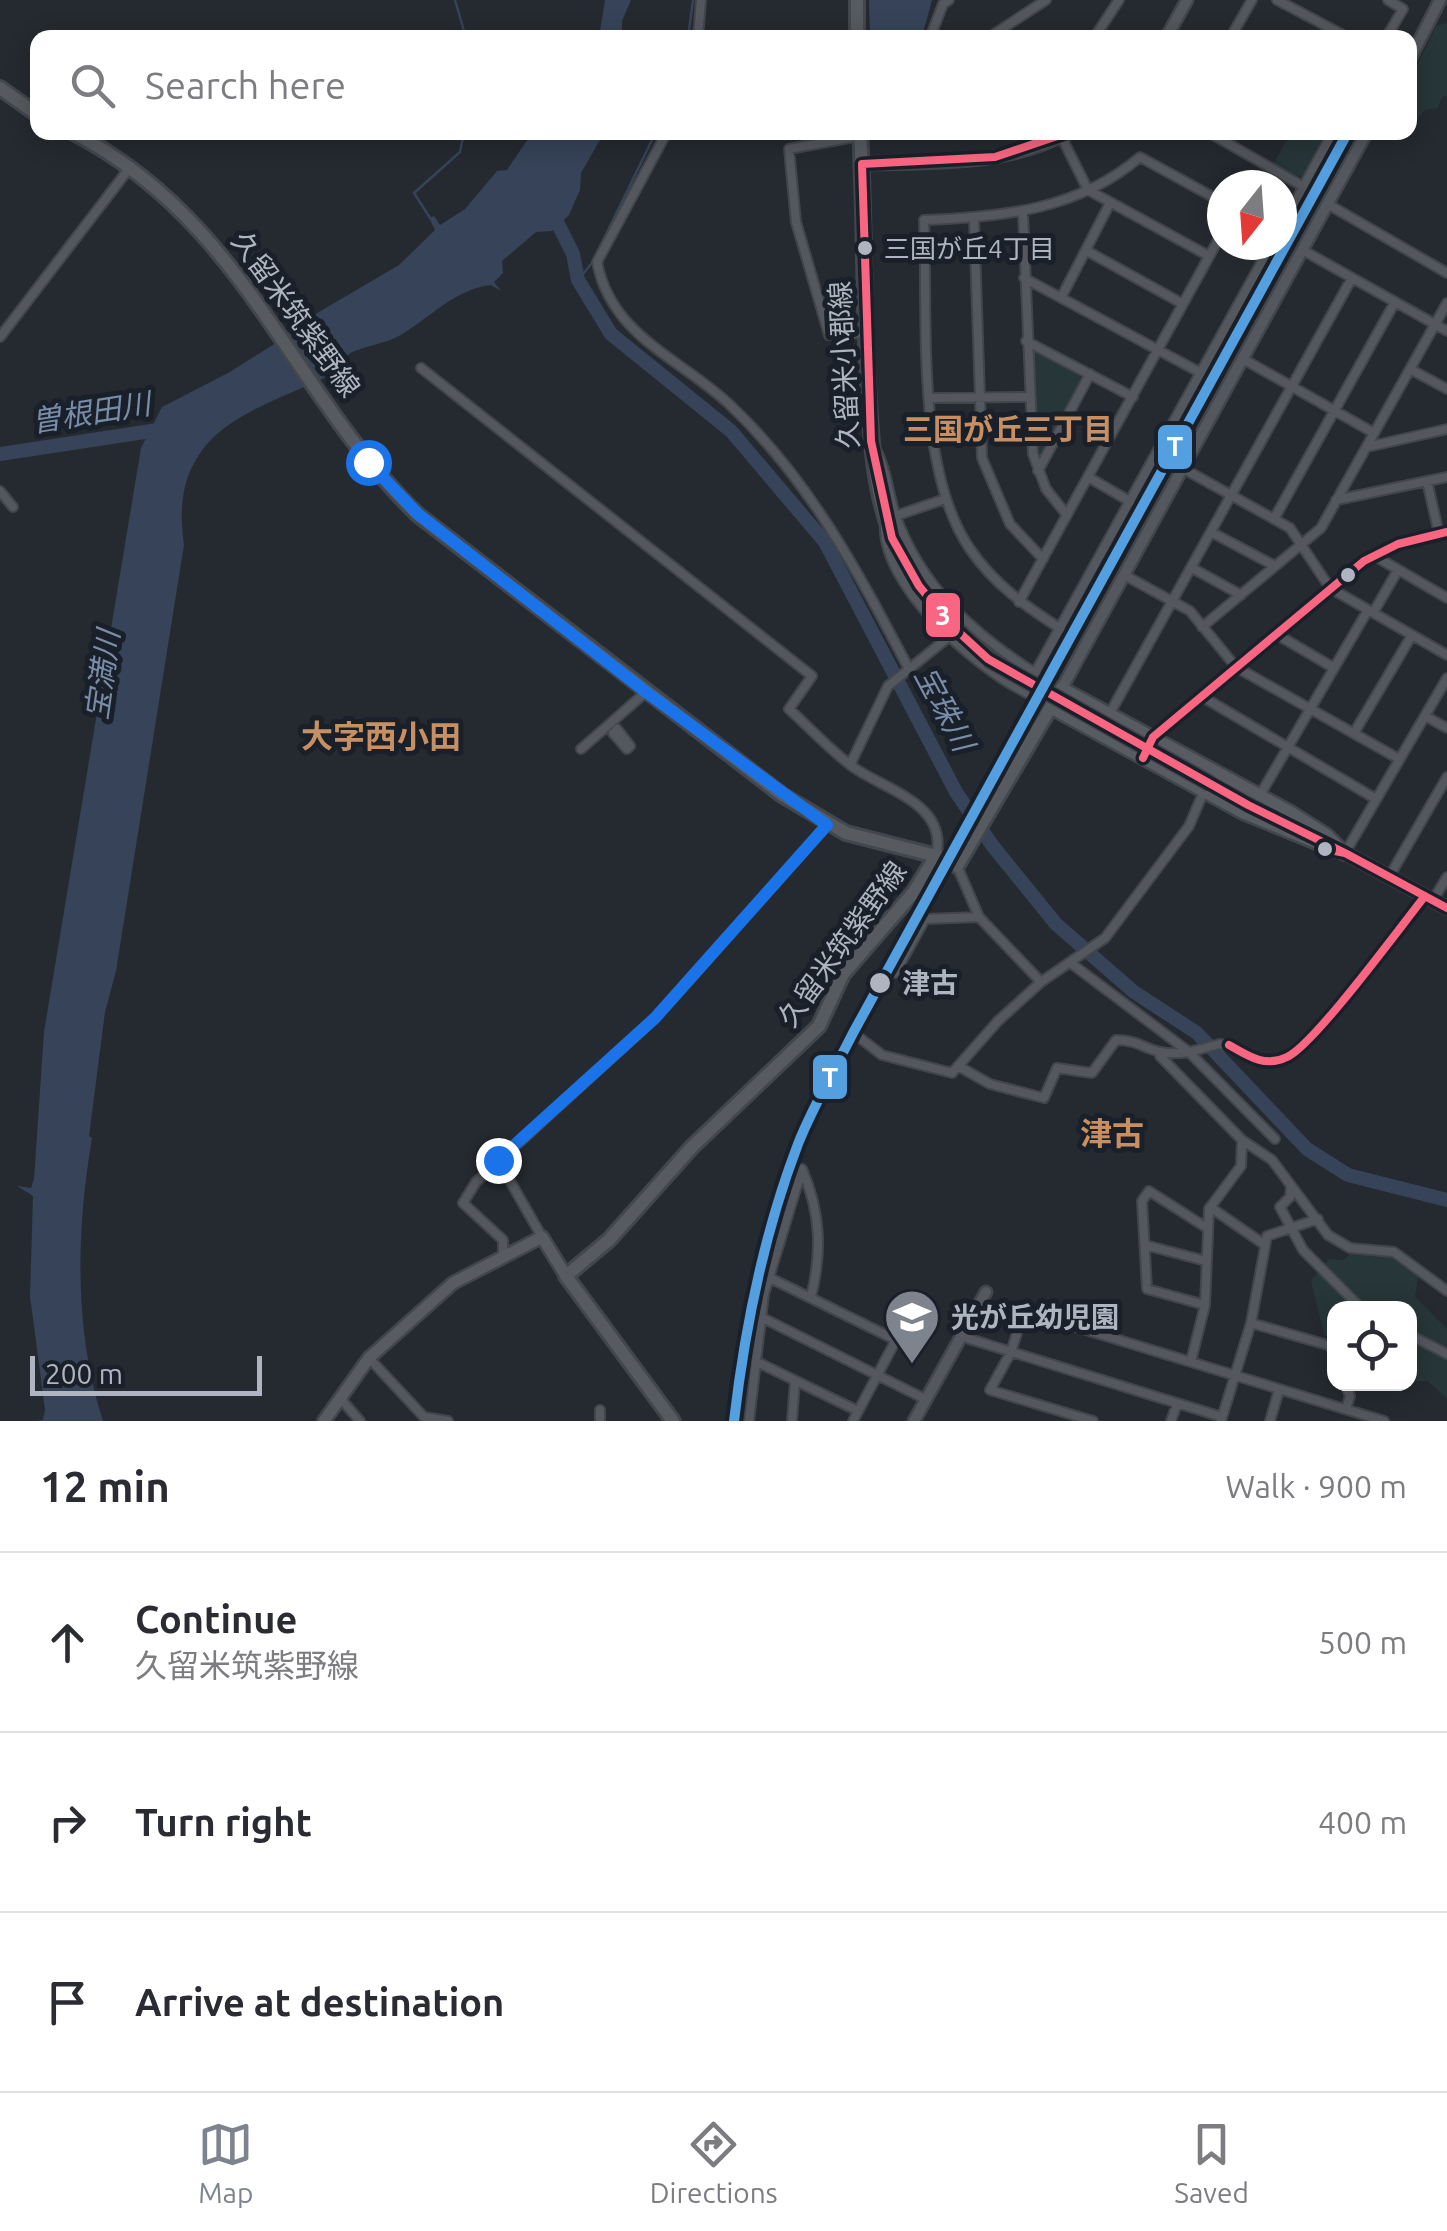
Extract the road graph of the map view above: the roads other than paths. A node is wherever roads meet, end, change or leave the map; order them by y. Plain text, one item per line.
1 (701, 0) edge
2 (857, 0) edge
3 (948, 0) edge
4 (1046, 0) edge
5 (1118, 0) edge
6 (1187, 0) edge
7 (1252, 0) edge
8 (1277, 0) edge
9 (1385, 0) edge
10 (1440, 0) edge
11 (1404, 6) edge
12 (699, 30) edge
13 (857, 30) edge
14 (934, 30) edge
15 (1000, 30) edge
16 (1099, 30) edge
17 (1170, 30) edge
18 (1235, 30) edge
19 (1335, 30) edge
20 (1390, 30) edge
21 (1417, 45) edge
22 (0, 88) edge
23 (30, 109) edge
24 (86, 140) edge
25 (663, 140) edge
26 (832, 140) edge
27 (860, 140) edge
28 (1050, 140) edge
29 (1066, 140) edge
30 (1222, 140) edge
31 (1329, 140) edge
32 (1363, 140) edge
33 (862, 164) junction
34 (131, 166) junction
35 (1304, 186) junction
36 (1088, 190) junction
37 (1207, 194) edge
38 (1297, 199) edge
39 (1110, 204) junction
40 (1330, 206) junction
41 (1022, 213) junction
42 (974, 218) junction
43 (1087, 251) junction
44 (1306, 252) junction
45 (1207, 255) edge
46 (1207, 260) edge
47 (1264, 260) edge
48 (1447, 273) edge
49 (1024, 278) junction
50 (1352, 278) junction
51 (1061, 298) junction
52 (1395, 302) junction
53 (1447, 303) edge
54 (1183, 304) junction
55 (1436, 324) junction
56 (1447, 331) edge
57 (865, 333) junction
58 (0, 337) edge
59 (1026, 341) junction
60 (1159, 350) junction
61 (1245, 360) junction
62 (421, 368) dead end
63 (1410, 369) junction
64 (1090, 374) junction
65 (1201, 374) junction
66 (1292, 386) junction
67 (1447, 389) edge
68 (1133, 397) junction
69 (931, 398) junction
70 (979, 398) junction
71 (1028, 398) junction
72 (1333, 410) junction
73 (1447, 429) edge
74 (1374, 433) junction
75 (1366, 447) junction
76 (1184, 469) junction
77 (1038, 470) junction
78 (1447, 476) edge
79 (1088, 477) junction
80 (1427, 481) junction
81 (0, 491) edge
82 (1231, 494) junction
83 (945, 499) junction
84 (1336, 500) junction
85 (1131, 502) junction
86 (13, 507) dead end
87 (890, 515) junction
88 (1067, 515) junction
89 (1274, 519) junction
90 (1210, 532) junction
91 (1443, 533) edge
92 (1301, 545) junction
93 (1372, 555) junction
94 (1042, 559) junction
95 (1275, 566) junction
96 (1192, 568) junction
97 (1398, 570) junction
98 (1126, 576) junction
99 (1330, 588) junction
100 (1241, 594) junction
101 (1447, 598) edge
102 (1173, 601) junction
103 (1018, 602) junction
104 (1371, 611) junction
105 (1202, 626) junction
106 (1061, 628) junction
107 (1276, 634) junction
108 (1412, 635) junction
109 (950, 636) junction
110 (1447, 655) edge
111 (1236, 667) junction
112 (1334, 668) junction
113 (907, 671) junction
114 (1447, 678) edge
115 (1062, 688) junction
116 (646, 692) junction
117 (1027, 694) dead end
118 (1201, 696) junction
119 (1051, 708) junction
120 (1310, 708) junction
121 (1110, 713) junction
122 (1425, 716) junction
123 (1447, 728) edge
124 (1354, 733) junction
125 (1153, 737) junction
126 (1288, 748) junction
127 (581, 749) dead end
128 (1143, 758) junction
129 (1400, 758) junction
130 (850, 764) junction
131 (1447, 777) edge
132 (1208, 788) junction
133 (1260, 795) junction
134 (1376, 799) junction
135 (827, 825) junction
136 (1345, 853) junction
137 (936, 856) junction
138 (957, 866) junction
139 (1389, 877) junction
140 (1447, 877) edge
141 (1429, 898) junction
142 (1447, 908) edge
143 (980, 917) junction
144 (1076, 961) junction
145 (895, 972) dead end
146 (1041, 982) junction
147 (860, 1038) dead end
148 (1192, 1051) junction
149 (1160, 1056) junction
150 (958, 1066) junction
151 (1276, 1139) dead end
152 (1242, 1140) junction
153 (498, 1160) junction
154 (1291, 1187) junction
155 (1210, 1206) junction
156 (1318, 1219) junction
157 (1207, 1228) junction
158 (1291, 1228) junction
159 (542, 1236) junction
160 (1265, 1245) junction
161 (1145, 1246) junction
162 (503, 1258) junction
163 (1206, 1261) junction
164 (566, 1276) junction
165 (768, 1277) junction
166 (1447, 1291) edge
167 (986, 1292) dead end
168 (812, 1298) junction
169 (1353, 1301) edge
170 (1205, 1304) junction
171 (763, 1318) junction
172 (1252, 1323) junction
173 (960, 1336) junction
174 (1417, 1339) edge
175 (1327, 1345) edge
176 (1010, 1352) junction
177 (1447, 1354) edge
178 (369, 1358) junction
179 (757, 1362) junction
180 (1191, 1362) junction
181 (877, 1374) junction
182 (1236, 1375) junction
183 (795, 1381) junction
184 (1279, 1390) junction
185 (1348, 1391) edge
186 (340, 1398) junction
187 (926, 1399) junction
188 (1177, 1404) junction
189 (1346, 1409) junction
190 (600, 1410) dead end
191 (858, 1411) junction
192 (1221, 1419) edge
193 (324, 1421) edge
194 (360, 1421) edge
195 (448, 1421) edge
196 (600, 1421) edge
197 (673, 1421) edge
198 (749, 1421) edge
199 (792, 1421) edge
200 (852, 1421) edge
201 (914, 1421) edge
202 (1094, 1421) edge
203 (1172, 1421) edge
204 (1270, 1421) edge
205 (1384, 1421) edge

1 - 12 street
2 - 13 main road
3 - 14 street
4 - 15 street
5 - 16 street
6 - 17 street
7 - 18 street
8 - 19 street
9 - 11 street
10 - 21 street
11 - 20 street
22 - 23 main road
24 - 34 main road, 久留米筑紫野線
25 - 113 street
26 - 57 street
27 - 33 main road, 久留米小郡線
28 - 33 street
29 - 36 street
30 - 35 street
31 - 35 street
32 - 40 street
33 - 57 main road, 久留米小郡線
34 - 58 street
34 - 116 main road, 久留米筑紫野線
35 - 38 street
36 - 37 street
36 - 39 street
36 - 41 street
39 - 43 street
39 - 45 street
40 - 44 street
40 - 48 street
41 - 42 street
41 - 49 street
42 - 69 street
42 - 70 street
43 - 51 street
43 - 54 street
44 - 50 street
44 - 61 street
46 - 54 street
47 - 65 street
49 - 51 street
49 - 59 street
50 - 52 street
50 - 66 street
51 - 60 street
52 - 55 street
52 - 72 street
53 - 55 street
54 - 60 street
55 - 56 street
55 - 63 street
57 - 87 main road, 久留米小郡線
59 - 64 street
59 - 71 street
60 - 65 street
60 - 68 street
61 - 66 street
61 - 76 street
62 - 130 street
63 - 67 street
63 - 74 street
64 - 68 street
64 - 77 street
65 - 85 street
66 - 72 street
66 - 82 street
68 - 79 street
69 - 70 street
69 - 83 street
70 - 71 street
70 - 94 street
71 - 77 street
72 - 74 street
72 - 89 street
73 - 75 street
74 - 75 street
75 - 84 street
76 - 82 street
76 - 98 street
77 - 88 street
78 - 80 street
79 - 85 street
79 - 88 street
80 - 84 street
80 - 91 street
81 - 86 street
82 - 89 street
82 - 90 street
83 - 87 street
83 - 103 street
84 - 92 street
85 - 106 street
87 - 106 street
87 - 109 street
87 - 132 main road, 久留米小郡線, bridge
88 - 94 street
89 - 92 street
90 - 95 street
90 - 96 street
91 - 93 street
92 - 95 street
92 - 99 street
93 - 97 street
93 - 99 street
94 - 103 street
95 - 100 street
96 - 100 street
96 - 102 street
97 - 101 street
97 - 104 street
98 - 102 street
98 - 115 street
99 - 104 street
99 - 107 street
100 - 105 street
102 - 105 street
102 - 121 street
103 - 106 street
104 - 108 street
104 - 112 street
105 - 111 street
107 - 111 street
107 - 112 street
108 - 110 street
108 - 124 street
109 - 113 street
109 - 117 street
111 - 118 street
111 - 120 street
112 - 120 street
113 - 130 street
114 - 122 street
115 - 119 main road
115 - 121 main road
116 - 127 street
116 - 135 main road, 久留米筑紫野線
118 - 125 street
118 - 126 street
119 - 128 main road
119 - 138 main road
120 - 124 street
120 - 126 street
121 - 125 main road
122 - 123 street
122 - 129 street
124 - 129 street
125 - 128 street
125 - 133 main road
126 - 133 street
126 - 134 street
128 - 132 main road
129 - 134 street
130 - 137 street
131 - 139 street
132 - 136 main road, 久留米小郡線
132 - 144 street
133 - 136 main road
134 - 136 street
135 - 137 main road, 久留米筑紫野線
135 - 153 street
136 - 139 main road
137 - 138 main road
137 - 164 main road, 久留米筑紫野線
138 - 143 street
139 - 141 main road
140 - 141 street
141 - 142 main road
141 - 148 street
143 - 145 street
143 - 146 street
144 - 146 street
144 - 148 street
146 - 150 street
147 - 150 street
148 - 149 street
148 - 151 street
149 - 150 street
149 - 152 street
152 - 154 street
152 - 155 street
153 - 159 street
153 - 162 street
154 - 156 street
154 - 158 street
155 - 157 street
155 - 160 street
156 - 158 street
156 - 166 street
157 - 161 street
157 - 163 street
158 - 160 street
158 - 169 street
159 - 162 main road
159 - 164 main road
160 - 172 street
161 - 163 street
161 - 170 street
162 - 178 main road
163 - 170 street
164 - 197 main road
165 - 168 street
165 - 168 street
165 - 171 street
167 - 173 street
168 - 181 street
170 - 180 street
171 - 179 street
171 - 181 street
172 - 175 street
172 - 182 street
173 - 176 street
173 - 187 street
174 - 177 street
176 - 180 street
176 - 188 street
176 - 202 street
178 - 186 main road
178 - 195 street
179 - 183 street
179 - 198 street
180 - 182 street
181 - 187 street
181 - 191 street
182 - 184 street
182 - 192 street
183 - 191 street
183 - 199 street
184 - 189 street
184 - 204 street
185 - 189 street
186 - 193 main road
186 - 194 street
187 - 201 street
188 - 192 street
188 - 203 street
189 - 205 street
190 - 196 street
191 - 200 street

